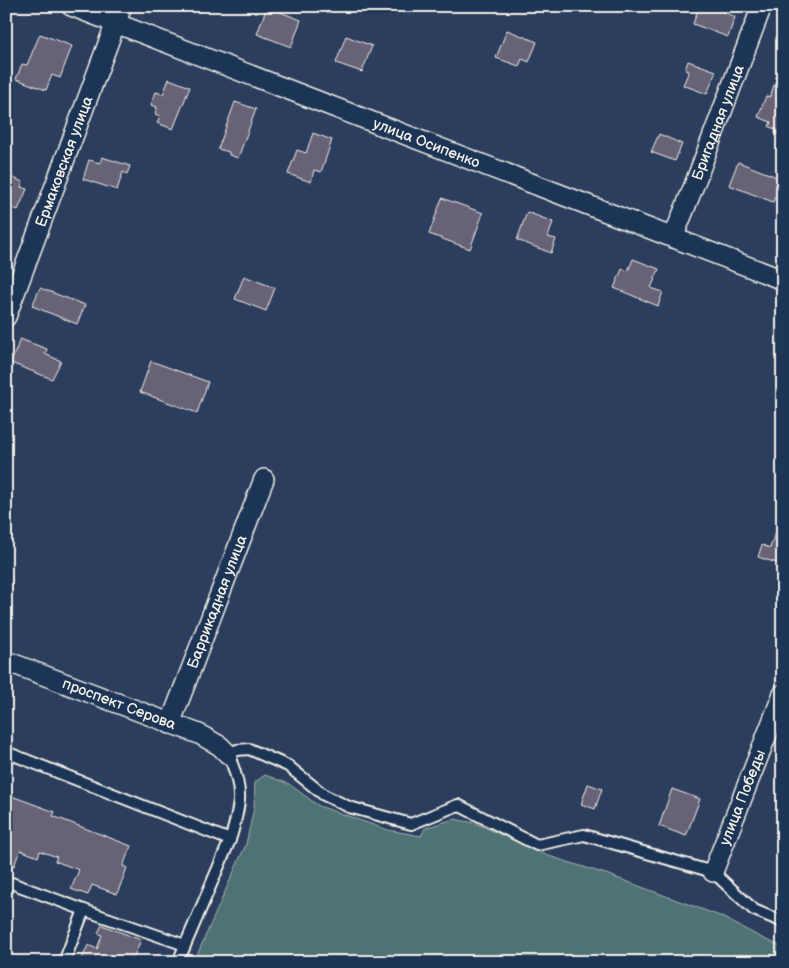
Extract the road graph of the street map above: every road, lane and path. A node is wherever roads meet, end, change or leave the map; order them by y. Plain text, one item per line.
1 (71, 6) edge
2 (762, 6) edge
3 (119, 15) edge
4 (673, 238) junction
5 (783, 280) edge
6 (6, 317) edge
7 (264, 479) dead end
8 (6, 661) edge
9 (783, 694) edge
10 (170, 724) junction
11 (6, 752) edge
12 (228, 754) junction
13 (230, 840) junction
14 (713, 872) junction
15 (6, 881) edge
16 (84, 910) junction
17 (783, 922) edge
18 (184, 945) junction
19 (64, 962) edge
20 (178, 962) edge

1 - 3 street, улица Осипенко
2 - 4 street, Бригадная улица
3 - 4 street, улица Осипенко
3 - 6 street, Ермаковская улица
4 - 5 street, улица Осипенко
7 - 10 street, Баррикадная улица
8 - 10 street, проспект Серова
9 - 14 street, улица Победы
10 - 12 street, проспект Серова
11 - 13 lane
12 - 13 lane
12 - 14 lane
13 - 18 lane
14 - 17 lane
15 - 16 lane
16 - 18 lane
16 - 19 lane
18 - 20 lane

